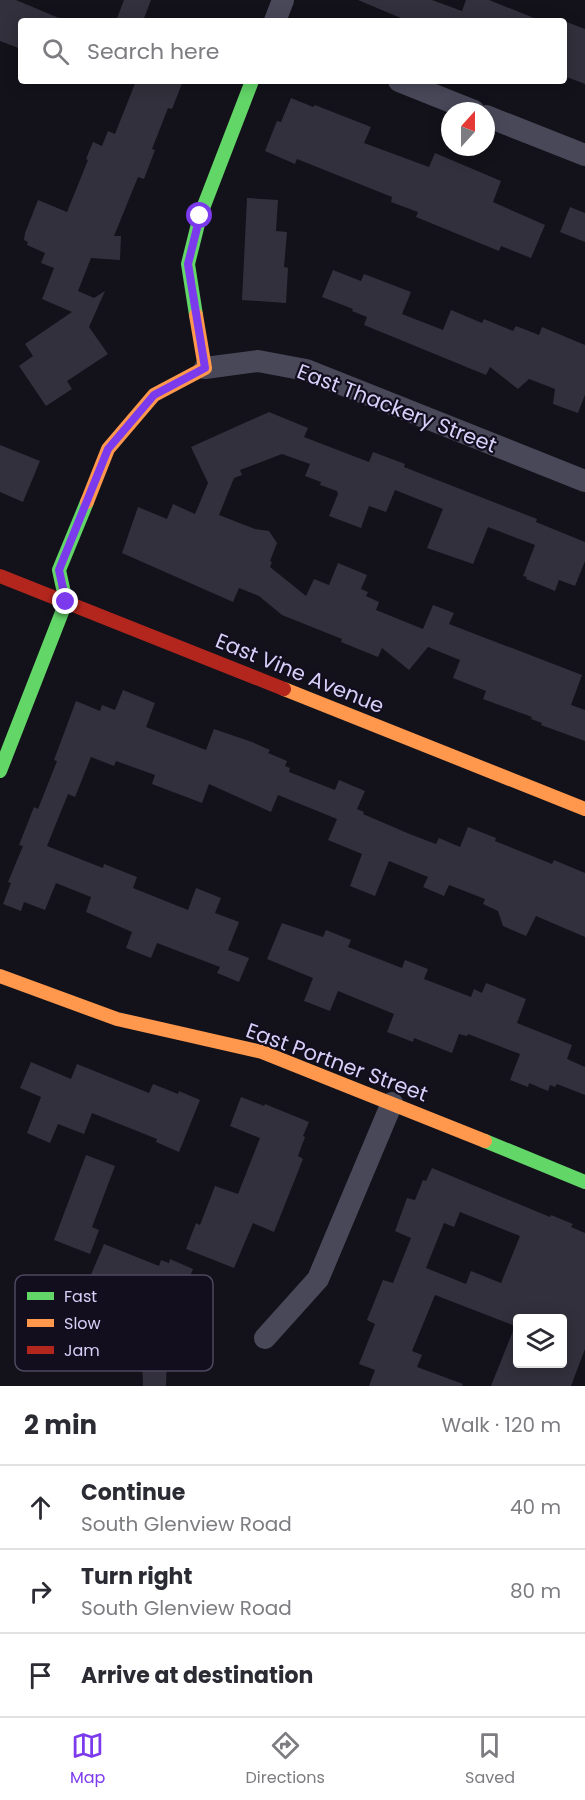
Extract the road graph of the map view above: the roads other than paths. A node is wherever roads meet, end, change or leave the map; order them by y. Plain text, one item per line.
1 (283, 0) edge
2 (276, 18) edge
3 (251, 84) edge
4 (406, 84) edge
5 (452, 102) edge
6 (495, 120) edge
7 (585, 155) edge
8 (205, 368) junction
9 (585, 481) edge
10 (0, 576) edge
11 (66, 602) junction
12 (0, 771) edge
13 (585, 809) edge
14 (0, 976) edge
15 (392, 1103) junction
16 (585, 1182) edge
17 (265, 1338) dead end

1 - 2 street
3 - 8 street
4 - 5 street
6 - 7 street
8 - 9 street, East Thackery Street
8 - 11 street
10 - 11 street, East Vine Avenue
11 - 12 street
11 - 13 street, East Vine Avenue
14 - 15 street, East Portner Street
15 - 16 street, East Portner Street
15 - 17 street

